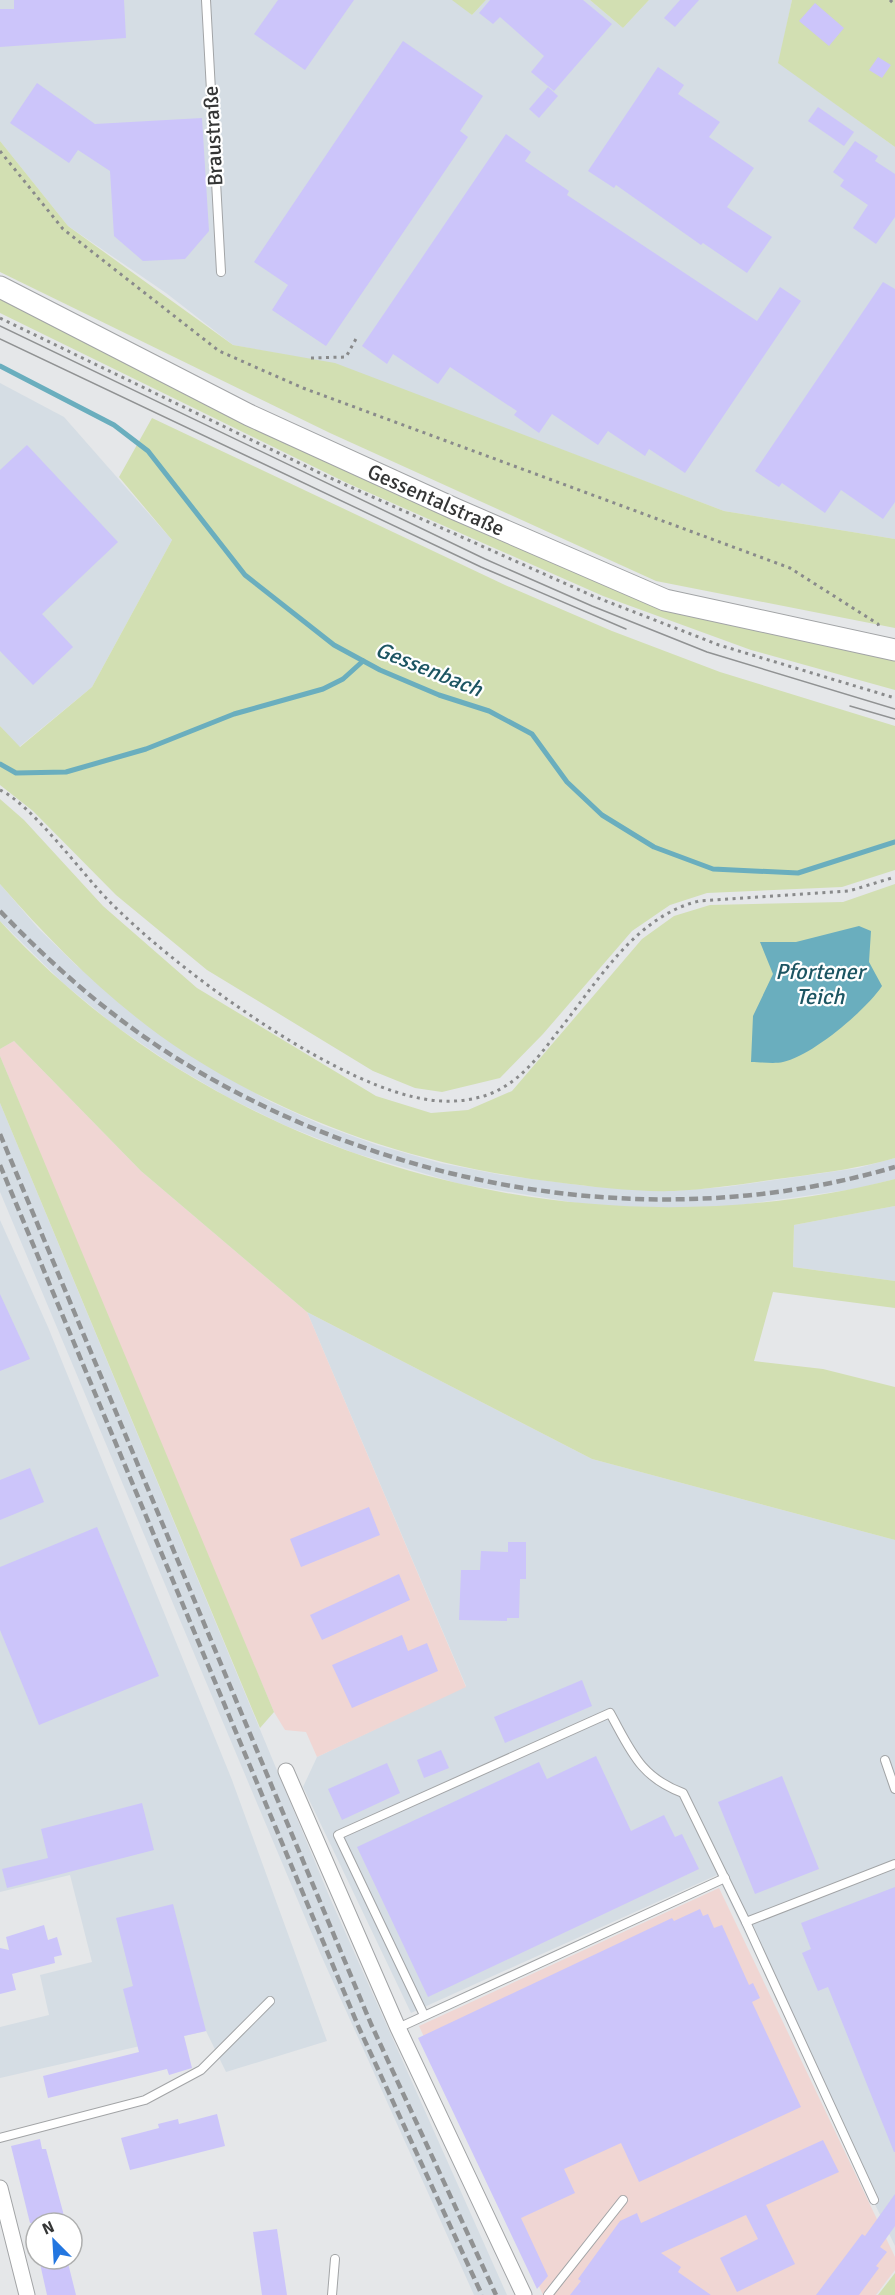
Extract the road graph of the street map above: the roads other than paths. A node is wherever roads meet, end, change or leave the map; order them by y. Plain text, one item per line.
1 (206, 0) edge
2 (221, 272) dead end
3 (0, 287) edge
4 (892, 649) edge
5 (885, 1760) dead end
6 (286, 1771) dead end
7 (895, 1789) edge
8 (895, 1864) edge
9 (725, 1878) junction
10 (746, 1923) junction
11 (270, 2001) dead end
12 (424, 2015) junction
13 (398, 2028) junction
14 (0, 2138) edge
15 (0, 2188) edge
16 (874, 2199) dead end
17 (623, 2200) dead end
18 (335, 2259) dead end
19 (27, 2295) edge
20 (333, 2295) edge
21 (524, 2295) edge
22 (548, 2295) edge

1 - 2 lane, Braustraße
3 - 4 main road, Gessentalstraße
5 - 7 lane
6 - 13 street
8 - 10 lane
9 - 10 lane
9 - 12 lane
9 - 12 lane
10 - 16 lane
11 - 14 lane
12 - 13 lane
13 - 21 street
15 - 19 street
17 - 22 lane
18 - 20 lane

